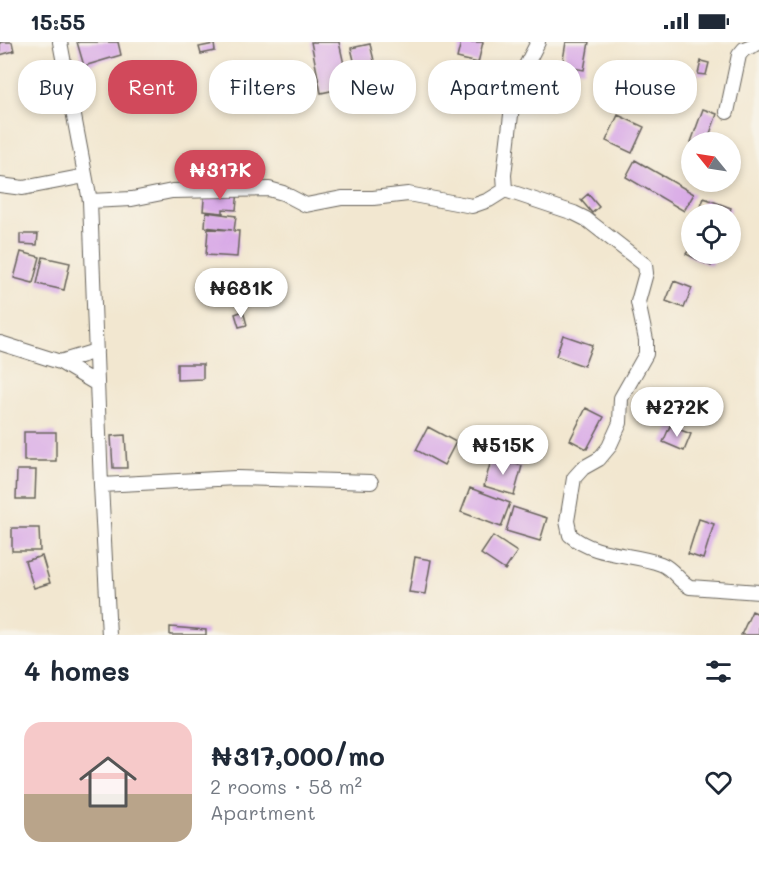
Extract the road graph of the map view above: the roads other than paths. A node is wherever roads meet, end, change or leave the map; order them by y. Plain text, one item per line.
1 (60, 42) edge
2 (538, 42) edge
3 (759, 42) edge
4 (727, 112) dead end
5 (85, 176) junction
6 (0, 185) edge
7 (505, 190) junction
8 (90, 201) junction
9 (0, 343) edge
10 (96, 351) junction
11 (60, 362) junction
12 (97, 384) junction
13 (371, 482) dead end
14 (100, 485) junction
15 (759, 592) edge
16 (109, 635) edge

1 - 5 street
2 - 7 street
3 - 4 street
5 - 6 street
5 - 8 street
7 - 8 street
7 - 15 street
8 - 10 street
9 - 11 street
10 - 11 street
10 - 12 street
11 - 12 street
12 - 14 street
13 - 14 street
14 - 16 street

